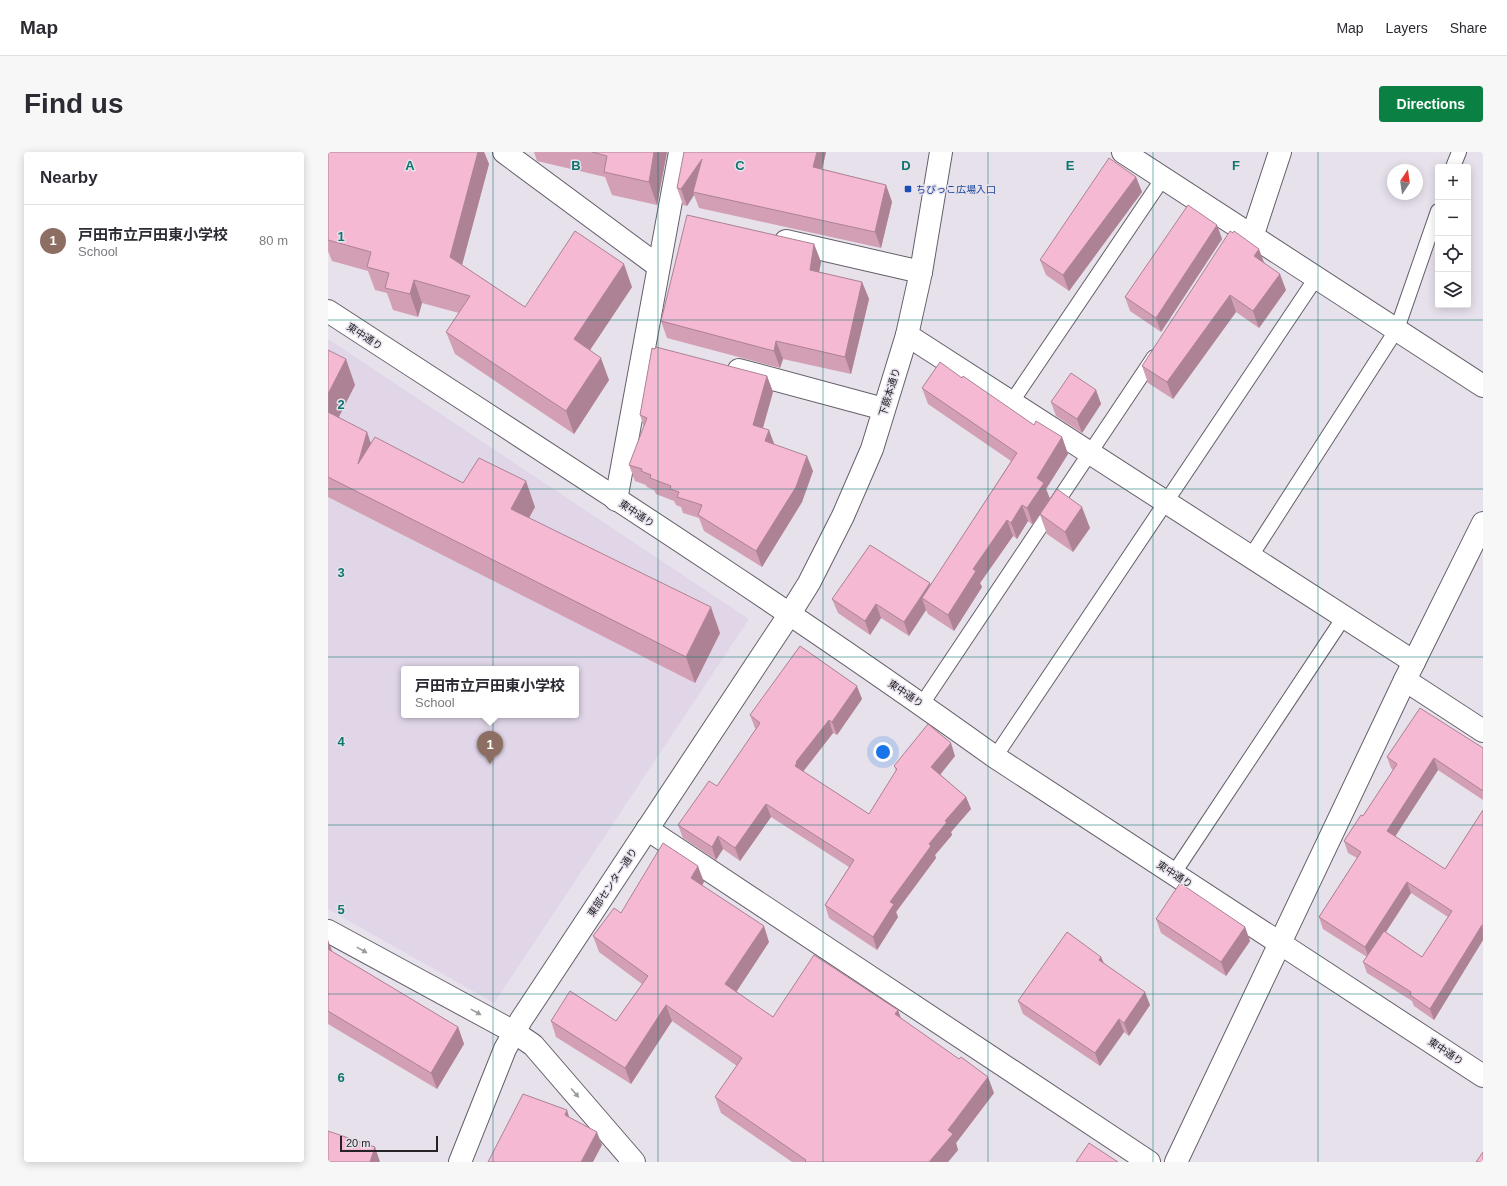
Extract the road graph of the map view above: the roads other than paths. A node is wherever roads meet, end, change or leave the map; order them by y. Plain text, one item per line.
1 (504, 152) edge
2 (680, 152) edge
3 (941, 152) edge
4 (1123, 152) edge
5 (1280, 152) edge
6 (1459, 152) edge
7 (1454, 164) edge
8 (1164, 178) junction
9 (668, 214) junction
10 (691, 219) edge
11 (1435, 219) edge
12 (1240, 235) junction
13 (768, 237) edge
14 (658, 266) junction
15 (921, 272) junction
16 (1316, 278) junction
17 (328, 311) edge
18 (1396, 329) junction
19 (907, 335) junction
20 (1161, 348) edge
21 (722, 365) edge
22 (1483, 386) edge
23 (1011, 402) junction
24 (884, 409) junction
25 (1091, 454) junction
26 (616, 500) junction
27 (1166, 502) junction
28 (1483, 522) edge
29 (1250, 556) junction
30 (789, 615) junction
31 (1344, 617) junction
32 (1410, 671) junction
33 (922, 704) junction
34 (1483, 731) edge
35 (996, 757) junction
36 (647, 829) junction
37 (1174, 873) junction
38 (328, 931) edge
39 (1280, 943) junction
40 (514, 1032) junction
41 (1483, 1076) edge
42 (460, 1162) edge
43 (634, 1162) edge
44 (1148, 1162) edge
45 (1176, 1162) edge

1 - 14 street
2 - 9 street
3 - 15 street, 下蕨本通り
4 - 8 street
5 - 12 street
6 - 7 lane
8 - 12 street
8 - 23 lane
9 - 10 street
9 - 14 street
11 - 18 lane
12 - 16 street
13 - 15 street
14 - 26 street
15 - 19 street, 下蕨本通り
16 - 18 street
16 - 27 lane
17 - 26 street, 東中通り
18 - 22 street
18 - 29 lane
19 - 23 street
19 - 24 street, 下蕨本通り
20 - 25 lane
21 - 24 street
23 - 25 street
24 - 30 street, 下蕨本通り
25 - 27 street
25 - 33 lane
26 - 30 street, 東中通り
27 - 29 street
27 - 35 lane
28 - 32 street
29 - 31 street
30 - 33 street, 東中通り
30 - 36 street, 東部センター通り
31 - 32 street
31 - 37 lane
32 - 34 street
32 - 39 street
33 - 35 street, 東中通り
35 - 37 street, 東中通り
36 - 40 street, 東部センター通り
36 - 44 street
37 - 39 street, 東中通り
38 -> 40 street
39 - 41 street, 東中通り
39 - 45 street
40 - 42 street, 東部センター通り
40 -> 43 street

